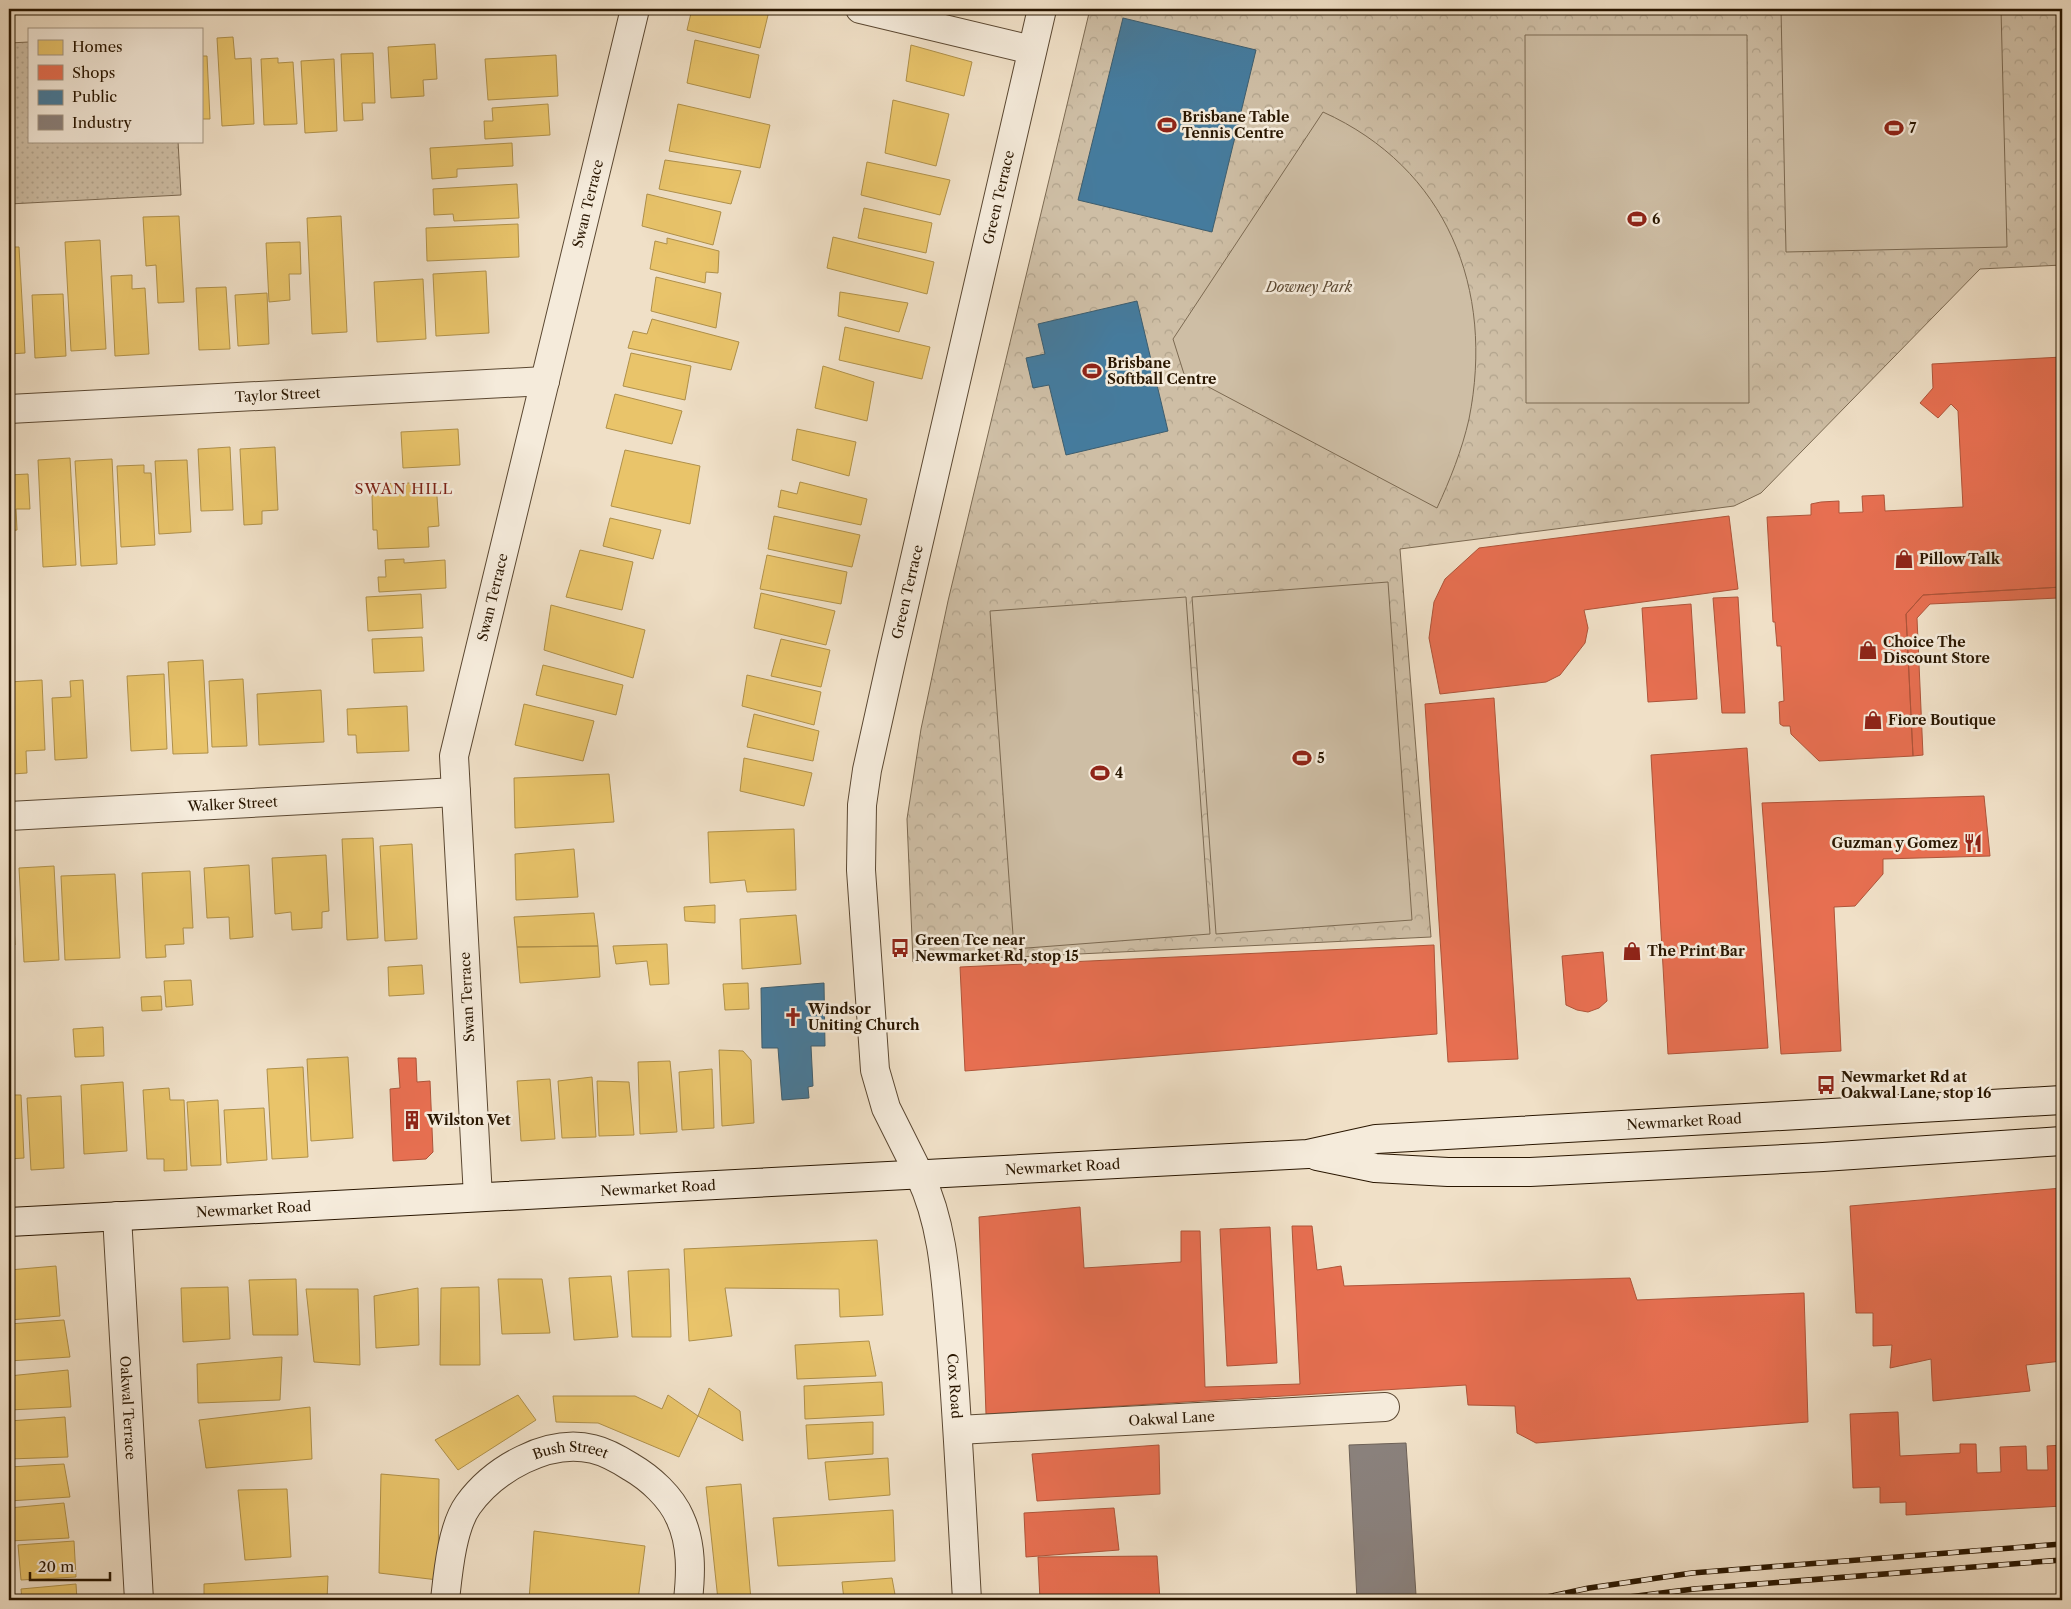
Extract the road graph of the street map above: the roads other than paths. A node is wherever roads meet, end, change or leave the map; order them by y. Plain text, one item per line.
1 (635, 9) edge
2 (860, 9) edge
3 (1042, 9) edge
4 (1032, 50) junction
5 (545, 381) junction
6 (9, 410) edge
7 (456, 792) junction
8 (9, 816) edge
9 (2062, 1100) edge
10 (2062, 1141) edge
11 (1308, 1154) junction
12 (920, 1176) junction
13 (478, 1197) junction
14 (117, 1216) junction
15 (9, 1222) edge
16 (1385, 1407) dead end
17 (958, 1430) junction
18 (140, 1600) edge
19 (446, 1600) edge
20 (688, 1600) edge
21 (967, 1600) edge

1 - 5 street, Swan Terrace
2 - 4 street
3 - 4 street, Green Terrace
4 - 12 street, Green Terrace
5 - 6 street, Taylor Street
5 - 7 street, Swan Terrace
7 - 8 street, Walker Street
7 - 13 street, Swan Terrace
9 - 11 street, Newmarket Road
10 - 11 street, Newmarket Road
11 - 12 street, Newmarket Road
12 - 13 street, Newmarket Road
12 - 17 street, Cox Road
13 - 14 street, Newmarket Road
14 - 15 street, Newmarket Road
14 - 18 street, Oakwal Terrace
16 - 17 street, Oakwal Lane
17 - 21 street, Cox Road
19 - 20 street, Bush Street

